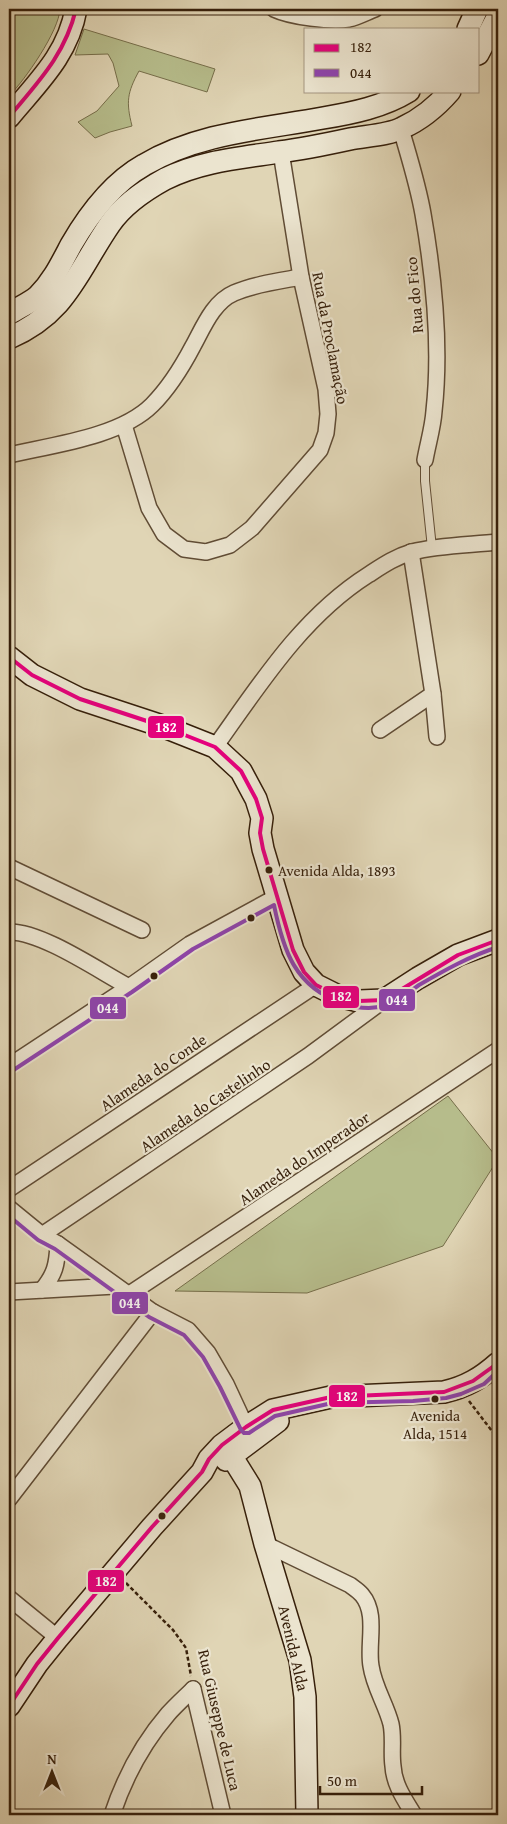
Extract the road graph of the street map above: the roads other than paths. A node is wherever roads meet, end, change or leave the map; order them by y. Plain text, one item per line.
1 (76, 9) edge
2 (274, 9) edge
3 (375, 9) edge
4 (478, 9) edge
5 (498, 16) edge
6 (468, 28) edge
7 (480, 50) edge
8 (407, 92) edge
9 (449, 92) edge
10 (9, 117) edge
11 (401, 129) junction
12 (281, 152) junction
13 (301, 277) junction
14 (9, 314) edge
15 (9, 338) edge
16 (124, 425) junction
17 (9, 455) edge
18 (425, 460) joint
19 (498, 542) edge
20 (432, 548) junction
21 (412, 552) junction
22 (9, 658) edge
23 (432, 694) junction
24 (380, 730) dead end
25 (437, 737) dead end
26 (215, 747) junction
27 (9, 867) edge
28 (278, 896) junction
29 (142, 930) dead end
30 (9, 932) edge
31 (498, 940) edge
32 (316, 984) junction
33 (129, 988) junction
34 (384, 1000) junction
35 (498, 1050) edge
36 (9, 1066) edge
37 (9, 1189) edge
38 (9, 1208) edge
39 (42, 1235) junction
40 (58, 1244) junction
41 (115, 1286) junction
42 (42, 1290) junction
43 (9, 1292) edge
44 (128, 1295) junction
45 (153, 1312) junction
46 (498, 1363) edge
47 (245, 1434) junction
48 (232, 1457) junction
49 (202, 1472) junction
50 (250, 1486) junction
51 (9, 1499) edge
52 (265, 1544) junction
53 (9, 1598) edge
54 (58, 1638) junction
55 (9, 1706) edge
56 (112, 1815) edge
57 (223, 1815) edge
58 (307, 1815) edge
59 (414, 1815) edge

1 - 10 street
2 - 3 street
4 - 6 street
5 - 7 street
8 - 14 street
9 - 11 street
11 - 12 street
11 - 18 street, Rua do Fico
12 - 13 street, Rua da Proclamação
12 - 15 street
13 - 16 street
13 - 16 street, Rua da Proclamação
16 - 17 street
18 - 20 lane
19 - 20 street
20 - 21 street
21 - 23 street
21 - 26 street
22 - 26 street
23 - 24 street
23 - 25 street
26 - 28 street
27 - 29 street
28 - 32 street
28 - 33 street
30 - 33 street
31 - 34 street
32 - 34 street
32 - 37 street, Alameda do Conde
33 - 36 street
34 - 39 street, Alameda do Castelinho
35 - 44 street, Alameda do Imperador
38 - 39 street
39 - 40 street
40 - 41 street
40 - 42 street
41 - 42 street
41 - 44 street
42 - 43 street
44 - 45 street
45 - 47 street
45 - 51 street
46 - 47 street
47 - 48 street
47 - 49 street
47 - 50 street, Avenida Alda
48 - 49 street
48 - 50 street, Avenida Alda
49 - 54 street
50 - 52 street, Avenida Alda
52 - 58 street, Avenida Alda
52 - 59 street
53 - 54 street
54 - 55 street
56 - 57 street, Rua Giuseppe de Luca

